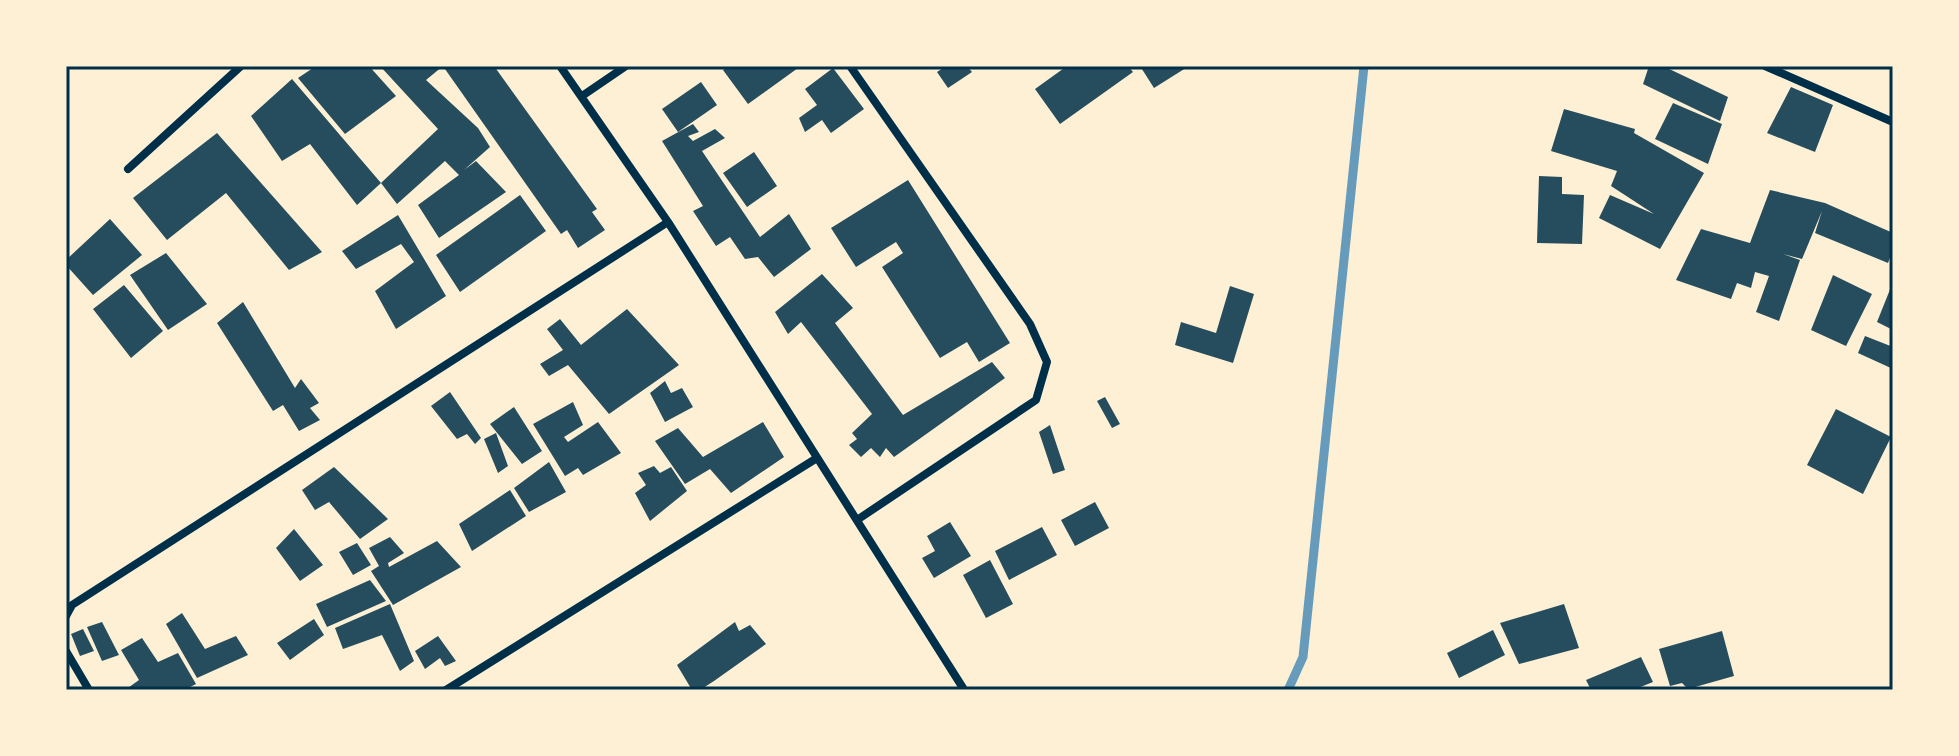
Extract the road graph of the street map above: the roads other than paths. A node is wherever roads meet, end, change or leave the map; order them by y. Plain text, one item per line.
1 (241, 66) edge
2 (560, 66) edge
3 (626, 66) edge
4 (850, 66) edge
5 (1765, 66) edge
6 (582, 96) junction
7 (1893, 122) edge
8 (128, 169) dead end
9 (668, 222) junction
10 (817, 458) junction
11 (857, 520) junction
12 (66, 616) edge
13 (66, 651) edge
14 (963, 688) edge
15 (89, 690) edge
16 (446, 690) edge

1 - 8 street
2 - 6 street
3 - 6 street
4 - 11 street
5 - 7 street
6 - 9 street
9 - 10 street
9 - 12 street
10 - 11 street
10 - 16 street
11 - 14 street
13 - 15 street

